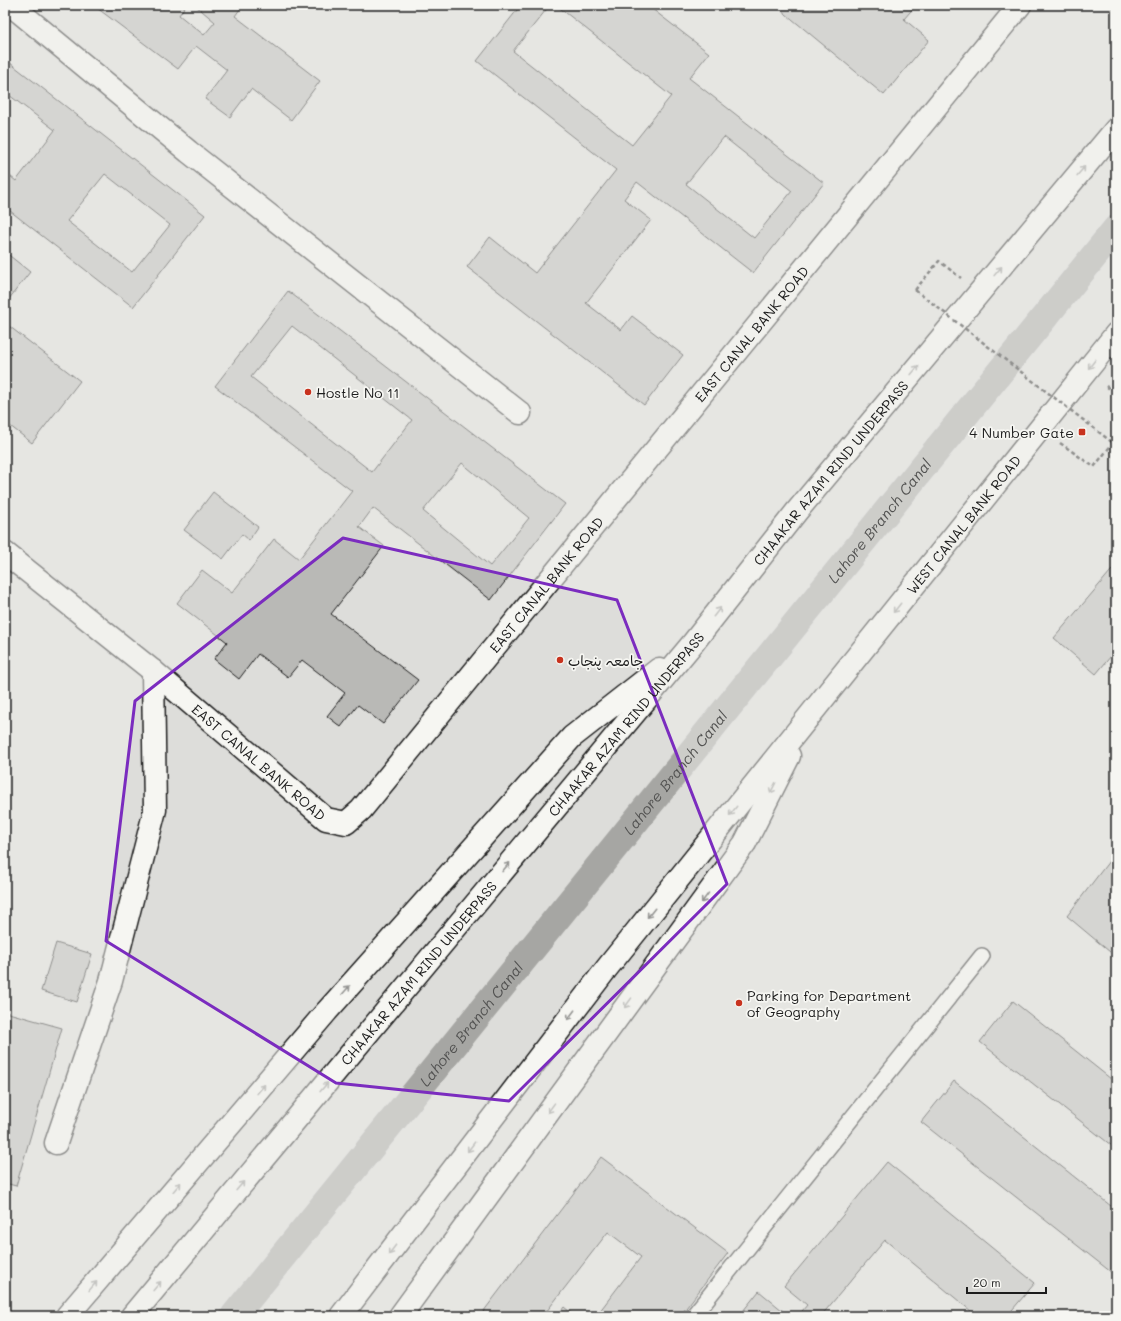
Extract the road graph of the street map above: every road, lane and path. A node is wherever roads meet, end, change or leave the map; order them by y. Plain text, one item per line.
1 (11, 5) edge
2 (1020, 5) edge
3 (1116, 129) edge
4 (939, 261) dead end
5 (1116, 334) edge
6 (520, 413) dead end
7 (1040, 428) junction
8 (1116, 439) edge
9 (1113, 443) junction
10 (5, 553) edge
11 (693, 643) junction
12 (154, 671) junction
13 (810, 716) junction
14 (982, 956) dead end
15 (56, 1144) dead end
16 (67, 1316) edge
17 (132, 1316) edge
18 (342, 1316) edge
19 (400, 1316) edge
20 (694, 1316) edge

1 - 6 main road
2 - 12 main road, EAST CANAL BANK ROAD
11 -> 3 main road, CHAAKAR AZAM RIND UNDERPASS
4 - 9 path, bridge
5 -> 7 main road, WEST CANAL BANK ROAD
7 - 9 path
7 -> 13 main road, WEST CANAL BANK ROAD
8 - 9 path
10 - 12 main road, EAST CANAL BANK ROAD
16 -> 11 main road
17 -> 11 main road, CHAAKAR AZAM RIND UNDERPASS
12 - 15 main road
13 -> 18 main road
13 -> 19 main road
14 - 20 lane

